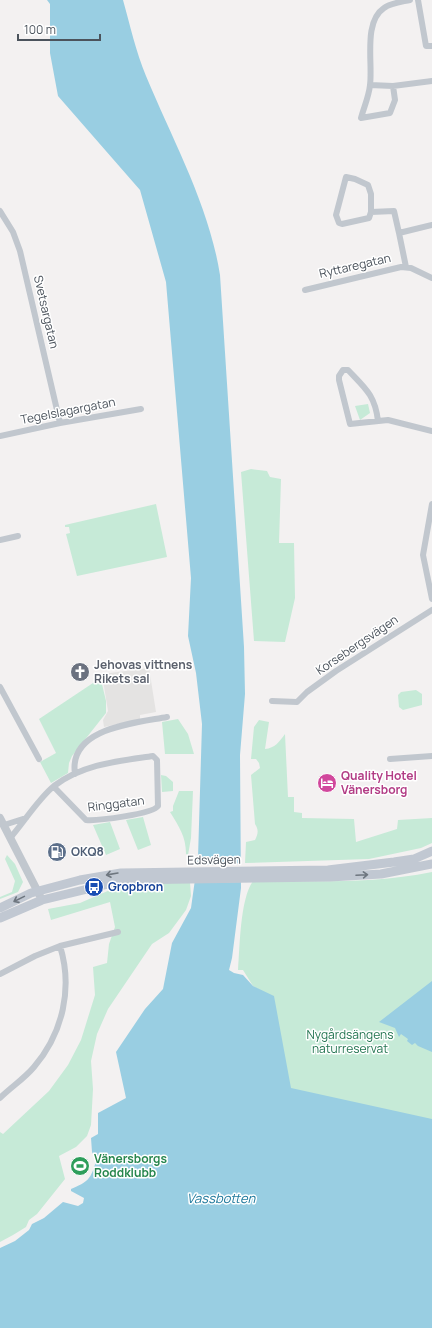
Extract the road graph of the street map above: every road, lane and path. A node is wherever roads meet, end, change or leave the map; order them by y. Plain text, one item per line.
1 (410, 0) edge
2 (418, 0) edge
3 (432, 46) edge
4 (432, 81) edge
5 (370, 85) junction
6 (393, 86) junction
7 (0, 211) edge
8 (371, 212) junction
9 (432, 225) edge
10 (399, 233) junction
11 (406, 267) junction
12 (432, 278) edge
13 (305, 290) dead end
14 (141, 409) dead end
15 (378, 421) junction
16 (60, 423) junction
17 (432, 431) edge
18 (0, 436) edge
19 (432, 504) edge
20 (18, 536) dead end
21 (0, 540) edge
22 (432, 599) edge
23 (432, 610) edge
24 (0, 687) edge
25 (272, 701) dead end
26 (167, 717) dead end
27 (432, 756) edge
28 (39, 759) dead end
29 (390, 759) dead end
30 (75, 774) junction
31 (54, 787) junction
32 (26, 818) junction
33 (2, 821) edge
34 (11, 837) junction
35 (432, 851) edge
36 (432, 864) edge
37 (253, 875) junction
38 (179, 876) junction
39 (38, 891) junction
40 (42, 900) junction
41 (0, 908) edge
42 (0, 918) edge
43 (118, 932) dead end
44 (60, 946) junction
45 (0, 974) edge
46 (0, 1098) edge

1 - 5 street
2 - 3 street
4 - 6 street
5 - 6 street
5 - 6 street
7 - 16 street, Svetsargatan
8 - 8 street
8 - 10 street
9 - 10 street
10 - 11 street
11 - 12 street, Ryttaregatan
11 - 13 street, Ryttaregatan
14 - 16 street, Tegelslagargatan
15 - 15 street
15 - 17 street
16 - 18 street, Tegelslagargatan
19 - 22 street
20 - 21 street
23 - 25 street, Korsebergsvägen
24 - 28 street
26 - 30 street
27 - 29 street
30 - 31 street, Ringgatan
30 - 31 street, Ringgatan
31 - 32 street, Ringgatan
32 - 33 street
32 - 34 street, Ringgatan
33 - 34 street
34 - 39 street
35 - 37 main road, Edsvägen
37 -> 36 main road, Edsvägen
37 - 38 main road, Edsvägen
38 -> 39 main road, Edsvägen
38 - 40 main road, Edsvägen
39 - 40 street
39 -> 41 main road, Edsvägen
40 - 42 main road, Edsvägen
43 - 44 street
44 - 45 street
44 - 46 street

